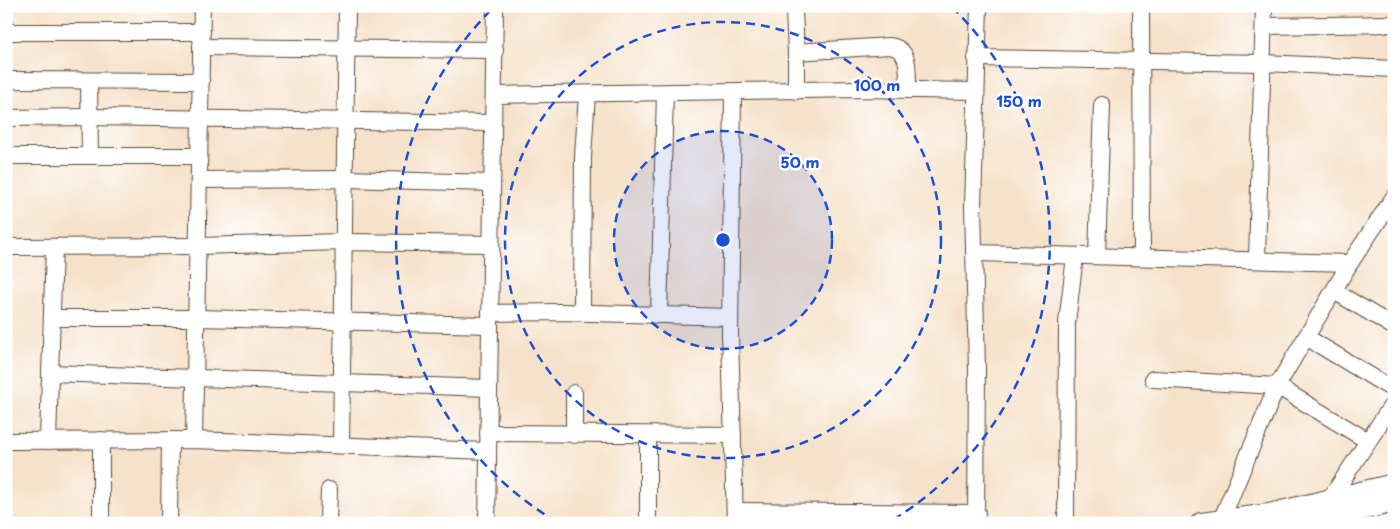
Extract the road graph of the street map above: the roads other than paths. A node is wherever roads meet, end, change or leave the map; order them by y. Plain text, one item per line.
1 (202, 6) edge
2 (347, 6) edge
3 (495, 6) edge
4 (979, 6) edge
5 (1141, 6) edge
6 (1264, 6) edge
7 (794, 11) dead end
8 (1394, 24) edge
9 (1264, 26) junction
10 (6, 32) edge
11 (202, 39) junction
12 (346, 50) junction
13 (495, 50) junction
14 (796, 52) junction
15 (976, 58) junction
16 (1141, 60) junction
17 (1263, 63) junction
18 (1394, 69) edge
19 (6, 80) edge
20 (89, 80) junction
21 (201, 81) junction
22 (908, 90) junction
23 (796, 91) junction
24 (975, 91) junction
25 (733, 92) junction
26 (666, 93) junction
27 (588, 94) junction
28 (494, 95) junction
29 (1102, 104) dead end
30 (89, 117) junction
31 (6, 118) edge
32 (200, 120) junction
33 (344, 120) junction
34 (491, 123) junction
35 (6, 156) edge
36 (90, 156) junction
37 (199, 156) junction
38 (345, 179) junction
39 (199, 180) junction
40 (492, 183) junction
41 (1394, 197) edge
42 (344, 242) junction
43 (490, 244) junction
44 (197, 246) junction
45 (6, 247) edge
46 (54, 247) junction
47 (976, 253) junction
48 (1075, 256) junction
49 (1097, 256) junction
50 (1142, 257) junction
51 (1258, 259) junction
52 (1350, 263) junction
53 (1334, 291) junction
54 (582, 313) junction
55 (659, 315) junction
56 (730, 317) junction
57 (52, 318) junction
58 (196, 318) junction
59 (490, 319) junction
60 (343, 322) junction
61 (1394, 327) edge
62 (1306, 336) junction
63 (50, 373) junction
64 (195, 377) junction
65 (1153, 380) dead end
66 (342, 381) junction
67 (1277, 386) junction
68 (489, 388) junction
69 (1394, 390) edge
70 (574, 393) dead end
71 (1394, 402) edge
72 (488, 433) junction
73 (574, 435) junction
74 (648, 435) junction
75 (733, 435) junction
76 (6, 440) edge
77 (48, 440) junction
78 (101, 440) junction
79 (170, 440) junction
80 (194, 440) junction
81 (1368, 441) junction
82 (341, 444) junction
83 (488, 451) junction
84 (1394, 484) edge
85 (329, 490) dead end
86 (1330, 499) junction
87 (1394, 502) edge
88 (735, 517) edge
89 (976, 518) edge
90 (1214, 522) edge
91 (101, 523) edge
92 (169, 523) edge
93 (328, 523) edge
94 (487, 523) edge
95 (648, 523) edge
96 (1066, 523) edge
97 (1307, 523) edge

1 - 11 street
2 - 12 street
3 - 13 street
4 - 15 street
5 - 16 street
6 - 9 street
7 - 14 street
8 - 9 street
9 - 17 street
10 - 11 street
11 - 12 street
11 - 21 street
12 - 13 street
12 - 33 street
13 - 28 street
14 - 22 street
14 - 23 street
15 - 16 street
15 - 24 street
16 - 17 street
16 - 50 street
17 - 18 street
17 - 51 street
19 - 20 street
20 - 21 street
20 - 30 street
21 - 32 street
22 - 23 street
22 - 24 street
23 - 25 street
24 - 47 street
25 - 26 street
25 - 56 street
26 - 27 street
26 - 55 street
27 - 28 street
27 - 54 street
28 - 34 street
29 - 49 street
30 - 31 street
30 - 32 street
30 - 36 street
32 - 33 street
32 - 37 street
33 - 34 street
33 - 38 street
34 - 40 street
35 - 36 street
36 - 37 street
37 - 39 street
38 - 39 street
38 - 40 street
38 - 42 street
39 - 44 street
40 - 43 street
41 - 52 street
42 - 43 street
42 - 44 street
42 - 60 street
43 - 59 street
44 - 46 street
44 - 58 street
45 - 46 street
46 - 57 street
47 - 48 street
47 - 89 street
48 - 49 street
48 - 96 street
49 - 50 street
50 - 51 street
51 - 52 street
52 - 53 street
53 - 61 street
53 - 62 street
54 - 55 street
54 - 59 street
55 - 56 street
56 - 75 street
57 - 58 street
57 - 63 street
58 - 60 street
58 - 64 street
59 - 60 street
59 - 68 street
60 - 66 street
62 - 67 street
62 - 69 street
63 - 64 street
63 - 77 street
64 - 66 street
64 - 80 street
65 - 67 street
66 - 68 street
66 - 82 street
67 - 81 street
67 - 90 street
68 - 72 street
70 - 73 street
71 - 81 street
72 - 73 street
72 - 83 street
73 - 74 street
74 - 75 street
74 - 95 street
75 - 88 street
76 - 77 street
77 - 78 street
78 - 79 street
78 - 91 street
79 - 80 street
79 - 92 street
80 - 82 street
81 - 86 street
82 - 83 street
83 - 94 street
84 - 86 main road
85 - 93 street
86 - 90 main road
87 - 97 main road
88 - 89 street

